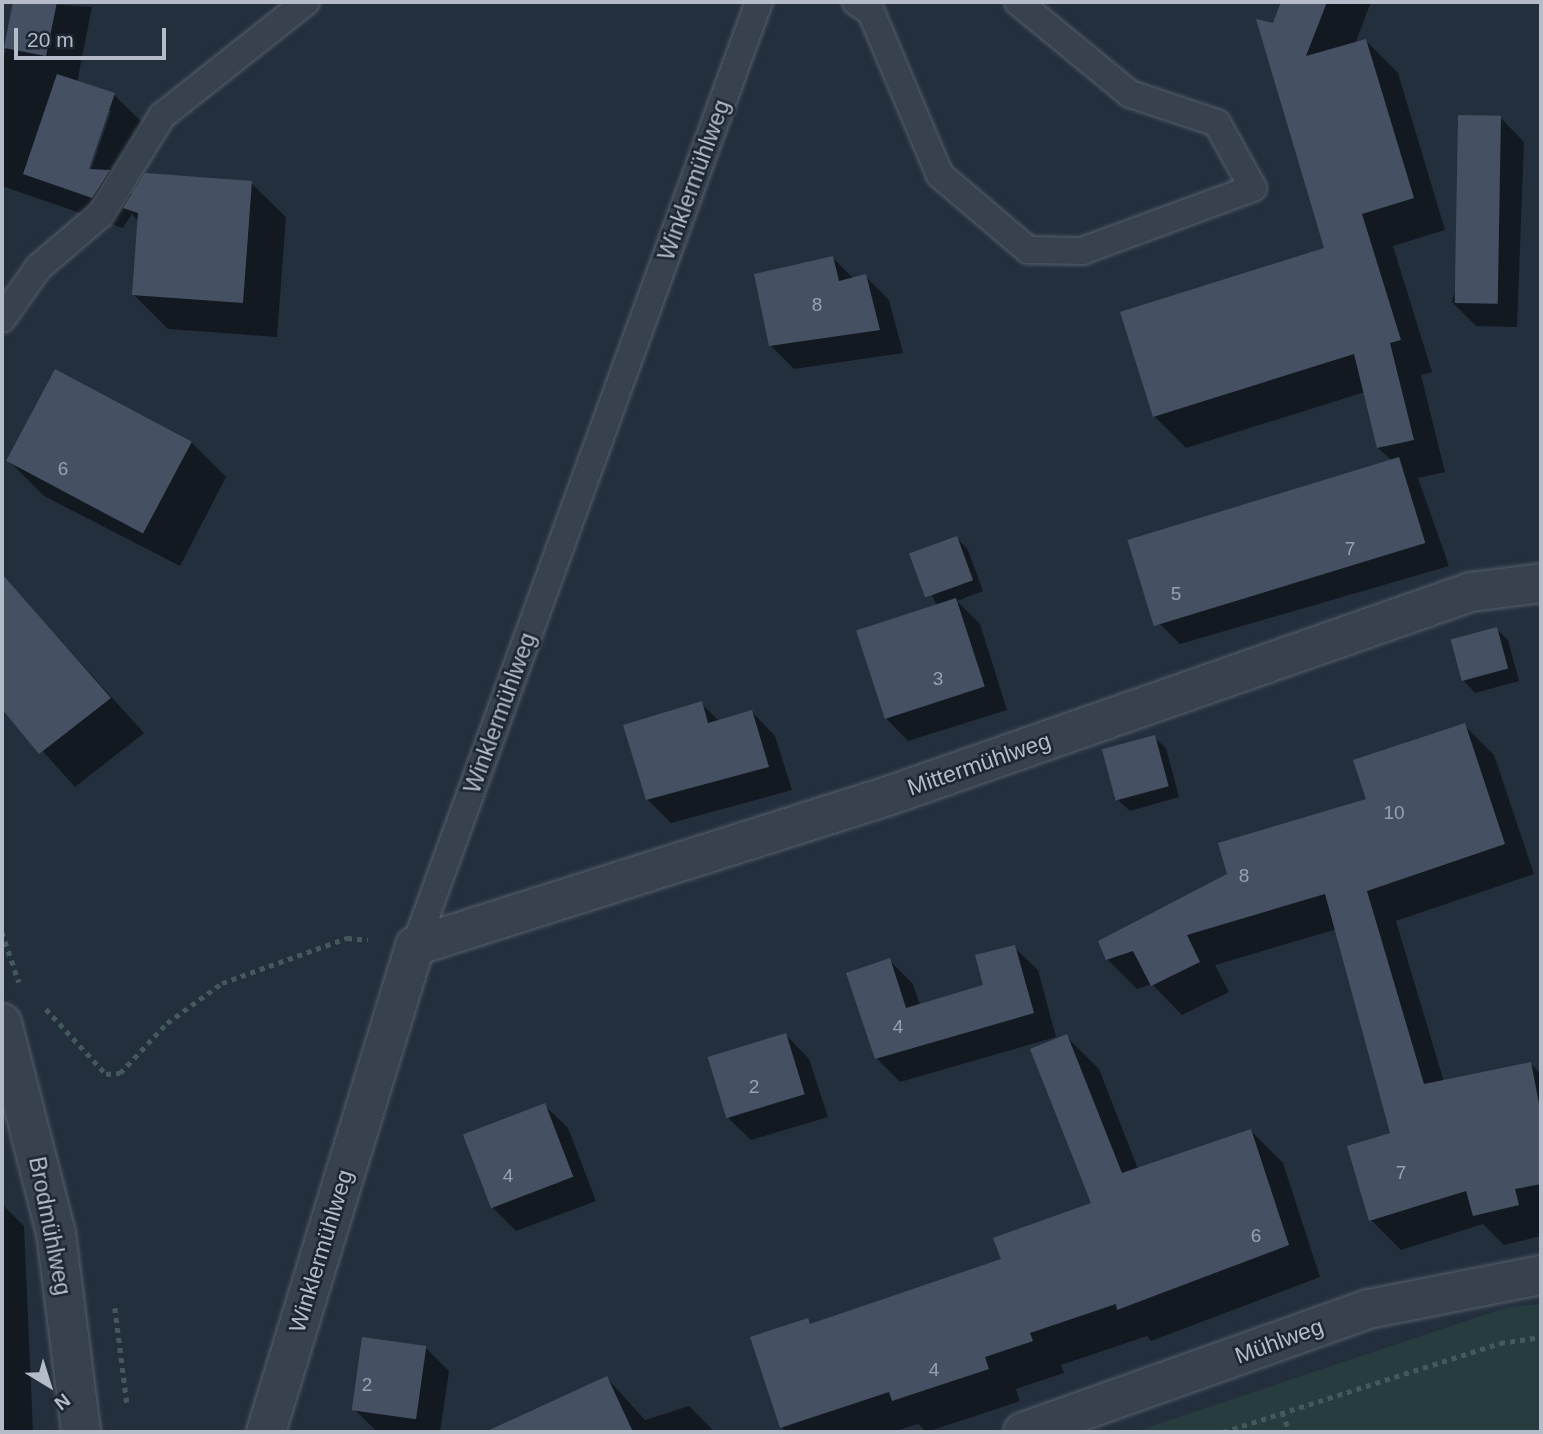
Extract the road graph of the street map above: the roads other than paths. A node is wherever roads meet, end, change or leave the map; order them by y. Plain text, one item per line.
1 (306, 2) edge
2 (759, 2) edge
3 (1018, 2) edge
4 (873, 5) edge
5 (2, 319) edge
6 (1541, 583) edge
7 (415, 946) junction
8 (2, 1023) edge
9 (1541, 1275) edge
10 (81, 1432) edge
11 (266, 1432) edge
12 (1023, 1432) edge

1 - 5 lane
2 - 7 lane, Winklermühlweg
3 - 4 lane
6 - 7 street, Mittermühlweg
7 - 11 street, Winklermühlweg
8 - 10 street, Brodmühlweg
9 - 12 street, Mühlweg

